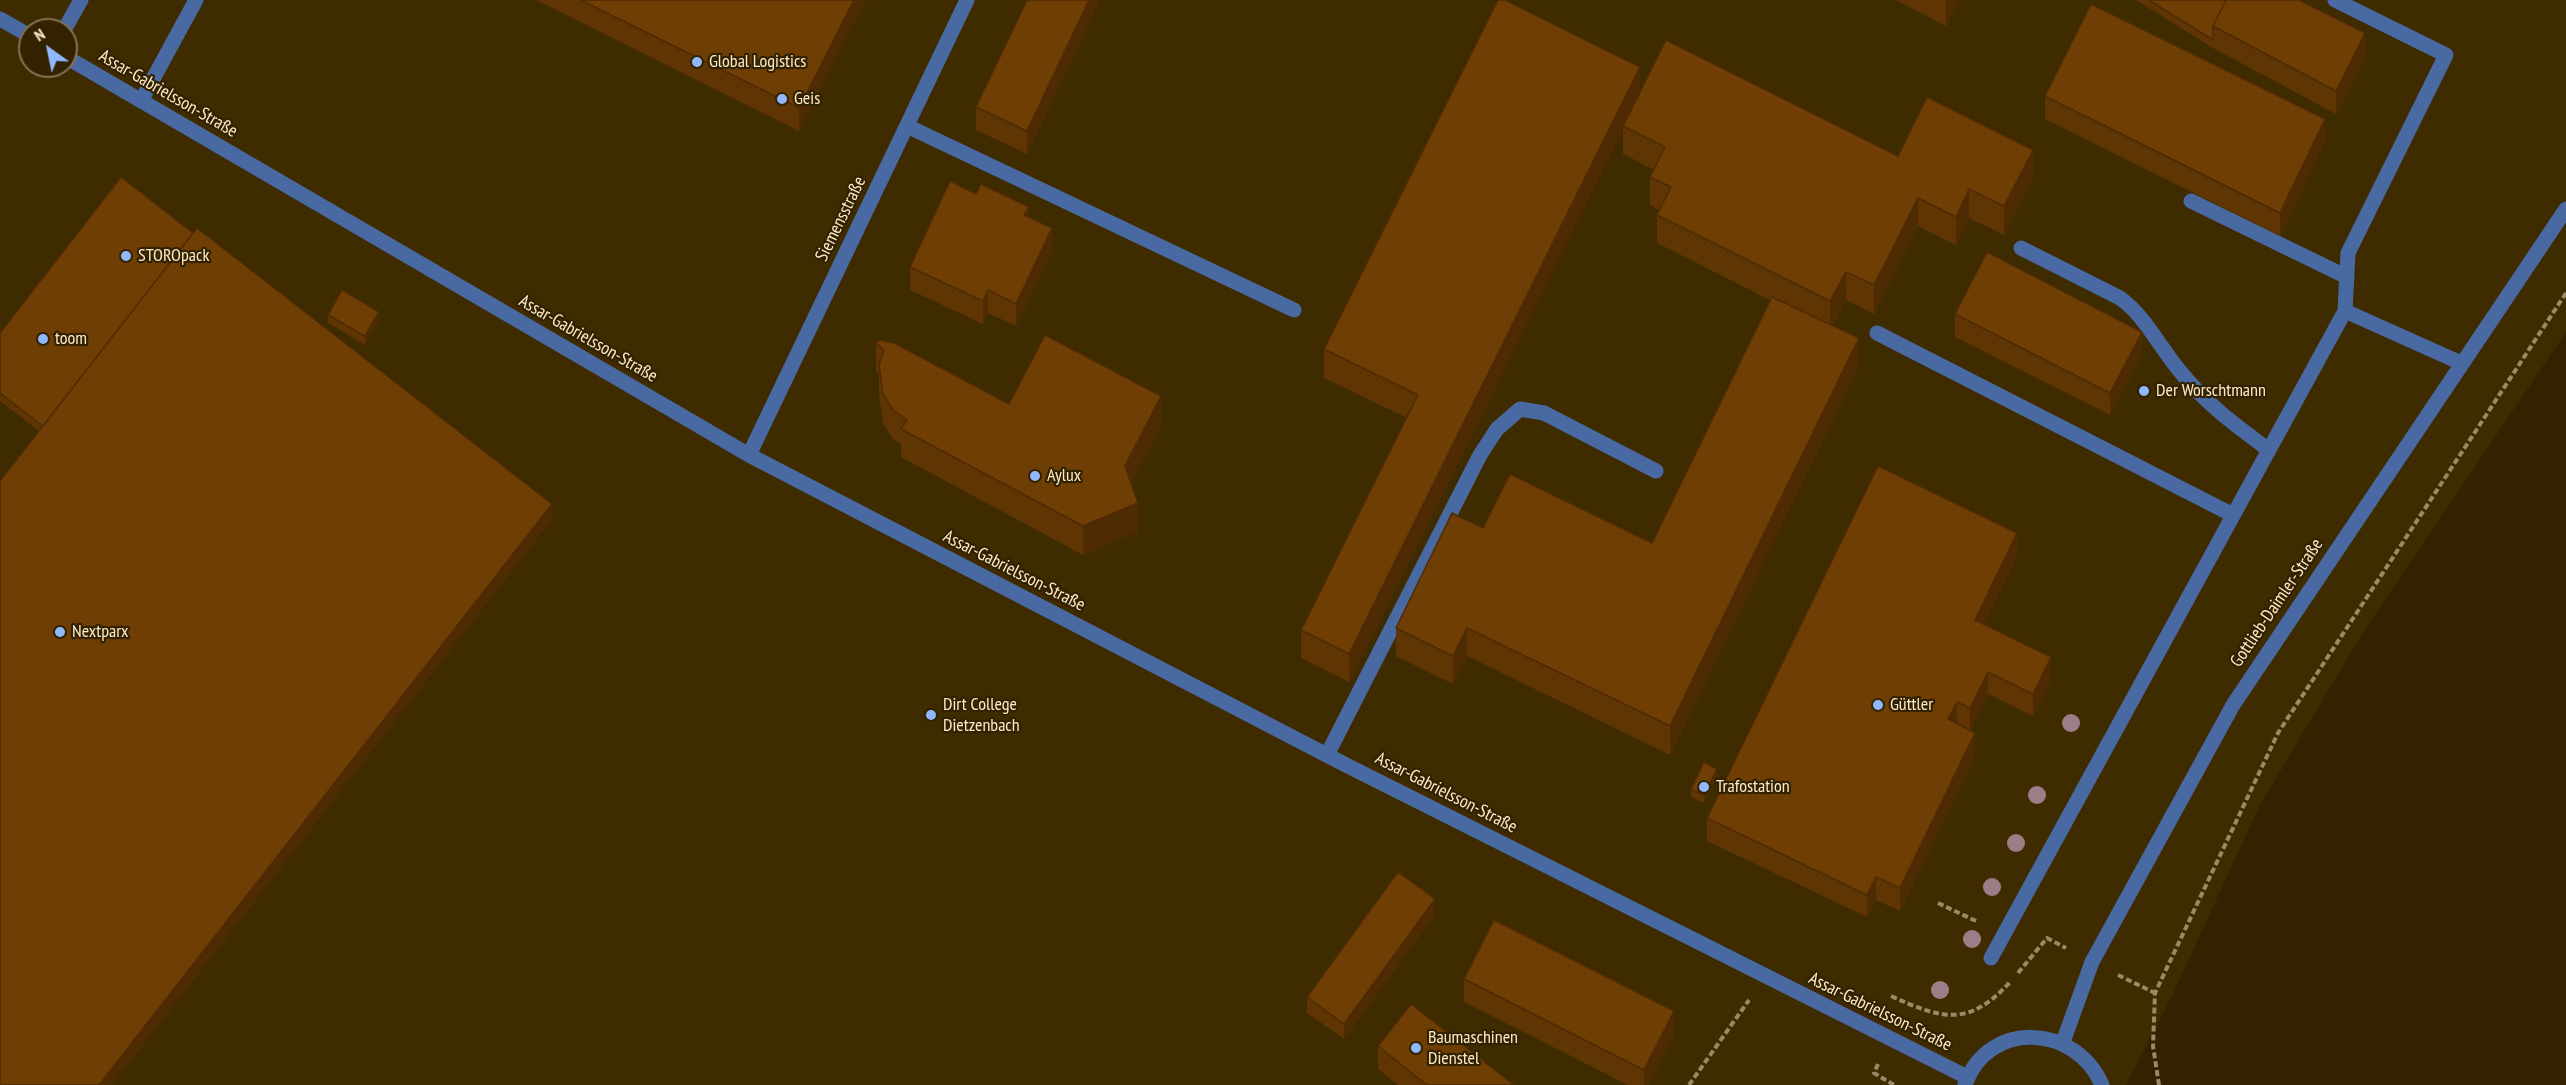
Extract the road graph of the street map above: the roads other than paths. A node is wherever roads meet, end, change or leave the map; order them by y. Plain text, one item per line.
1 (81, 0) edge
2 (196, 0) edge
3 (967, 0) edge
4 (2335, 0) edge
5 (71, 18) edge
6 (0, 19) edge
7 (18, 29) edge
8 (78, 64) edge
9 (141, 101) junction
10 (907, 126) junction
11 (2191, 201) dead end
12 (2566, 209) edge
13 (2021, 248) dead end
14 (2347, 277) junction
15 (1294, 310) dead end
16 (2345, 310) junction
17 (1877, 333) dead end
18 (2461, 363) junction
19 (2269, 450) junction
20 (749, 455) junction
21 (1656, 471) dead end
22 (2233, 515) junction
23 (1327, 755) junction
24 (1991, 958) dead end
25 (2063, 1042) junction
26 (1966, 1081) edge
27 (2102, 1085) edge

1 - 5 street
2 - 9 street
3 - 10 street, Siemensstraße
4 - 14 street
6 - 7 street
8 - 9 street, Assar-Gabrielsson-Straße
9 - 20 street, Assar-Gabrielsson-Straße
10 - 15 street
10 - 20 street, Siemensstraße
11 - 14 street
12 - 18 street, Gottlieb-Daimler-Straße
13 - 19 street
14 - 16 street
16 - 18 street
16 - 19 street
17 - 22 street
18 - 25 street, Gottlieb-Daimler-Straße
19 - 22 street
20 - 23 street, Assar-Gabrielsson-Straße
21 - 23 street
22 - 24 street
23 - 26 street, Assar-Gabrielsson-Straße
25 - 26 street
25 - 27 street

